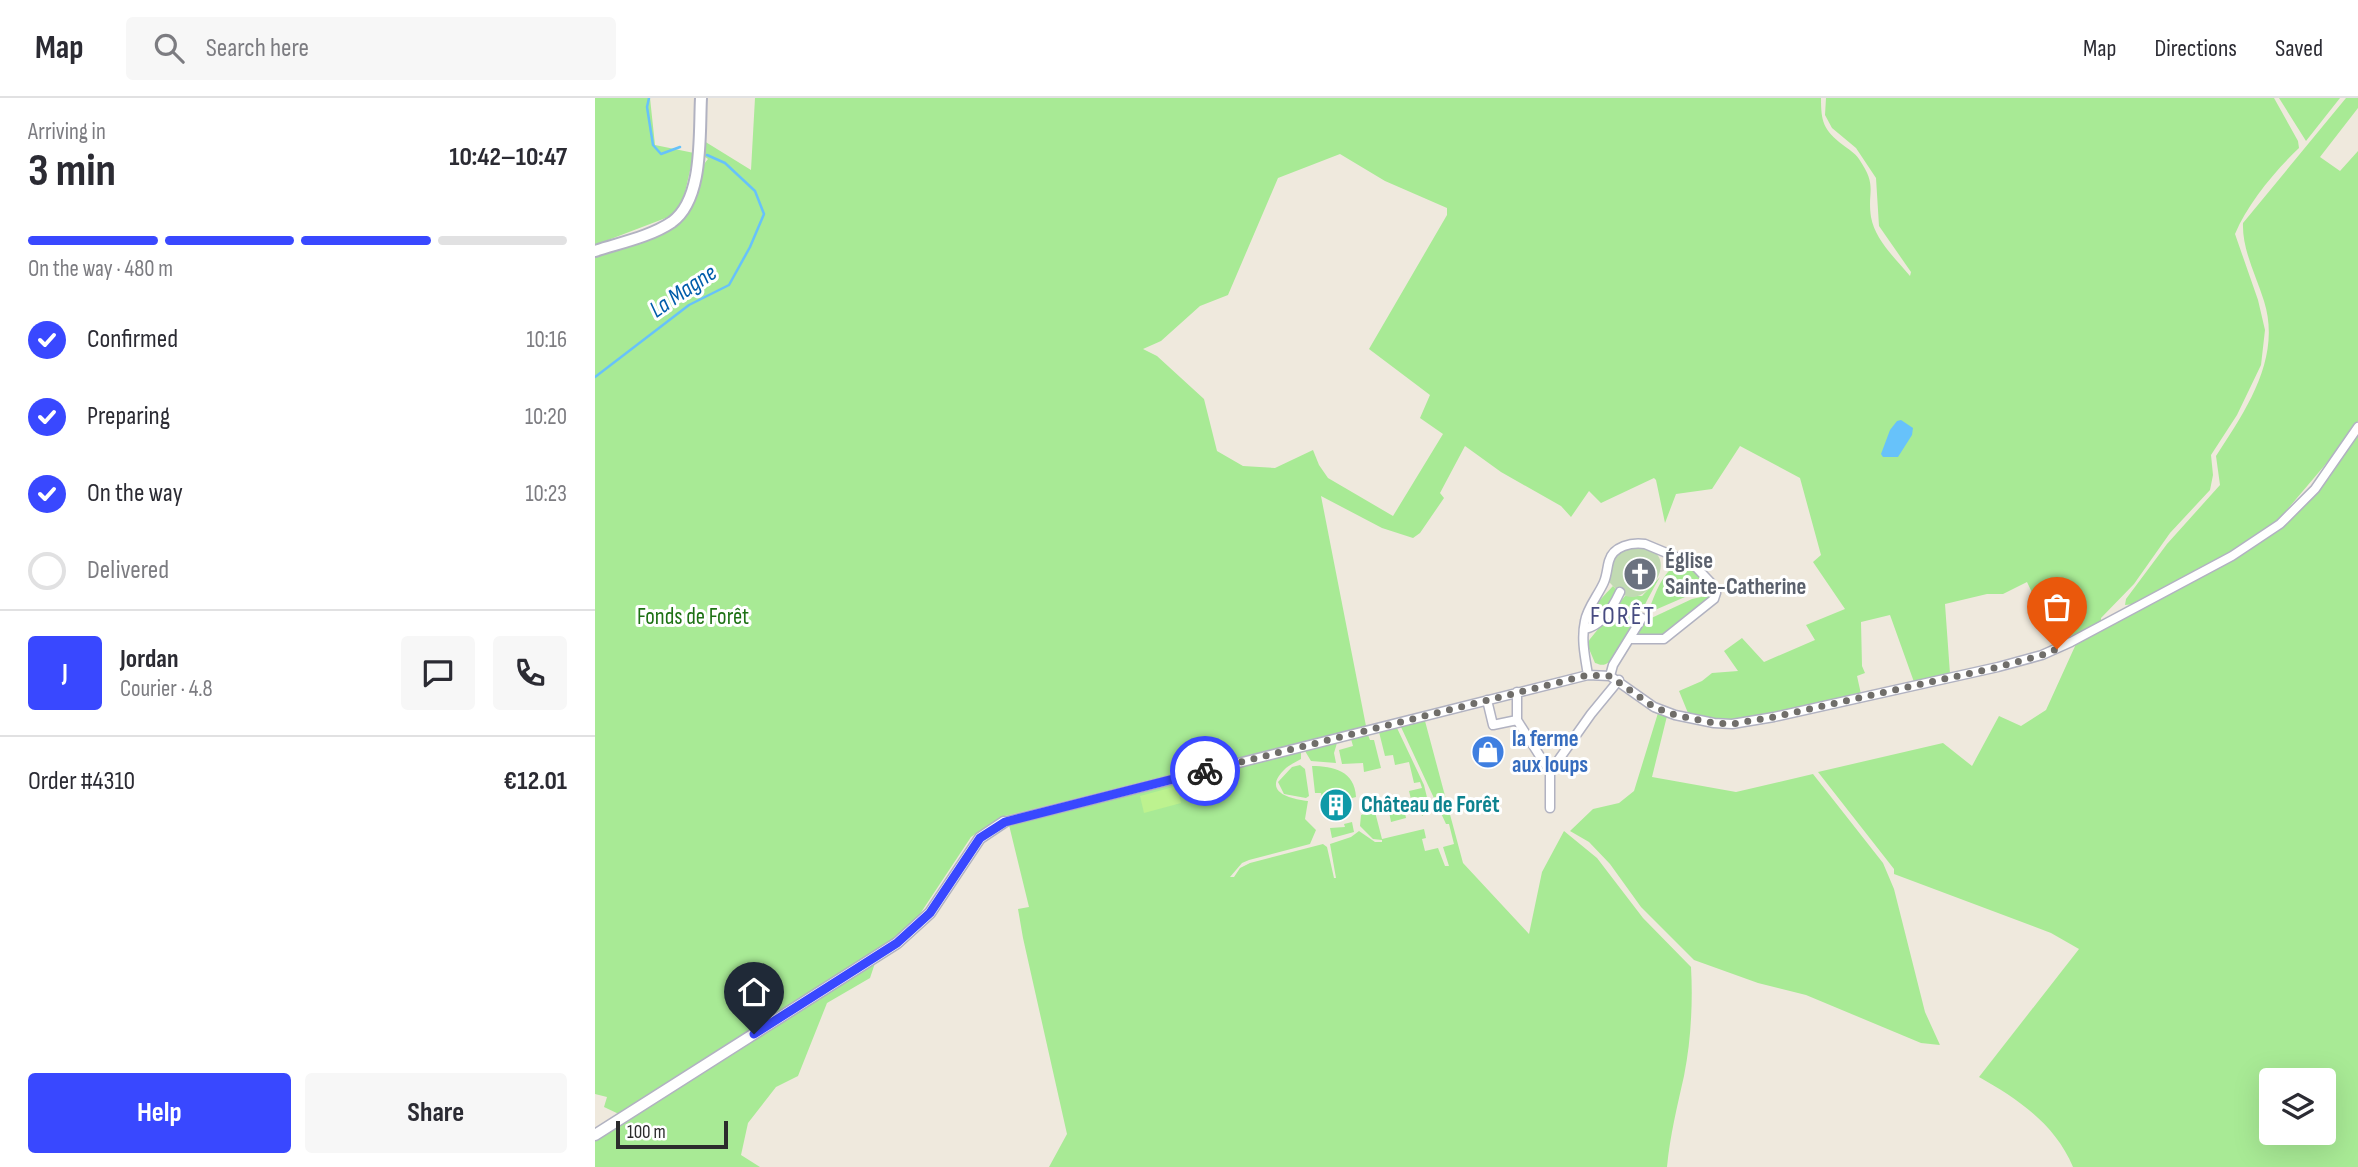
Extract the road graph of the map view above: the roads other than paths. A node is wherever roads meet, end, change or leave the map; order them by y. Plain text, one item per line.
1 (701, 98) edge
2 (595, 251) edge
3 (2358, 428) edge
4 (1620, 592) dead end
5 (1642, 618) dead end
6 (1585, 629) junction
7 (1630, 639) junction
8 (1588, 675) junction
9 (1610, 676) junction
10 (1619, 680) junction
11 (1517, 692) junction
12 (1487, 700) junction
13 (1517, 720) junction
14 (1550, 772) junction
15 (1550, 808) dead end
16 (1005, 822) joint
17 (595, 1135) edge

1 - 2 main road
3 - 10 street
4 - 6 street
5 - 7 street
6 - 7 street
6 - 8 street
7 - 9 street
8 - 9 street
8 - 11 street
9 - 10 street
10 - 14 street
11 - 12 street
11 - 13 street
12 - 13 street
12 - 16 street
13 - 14 street
14 - 15 street
16 - 17 street

